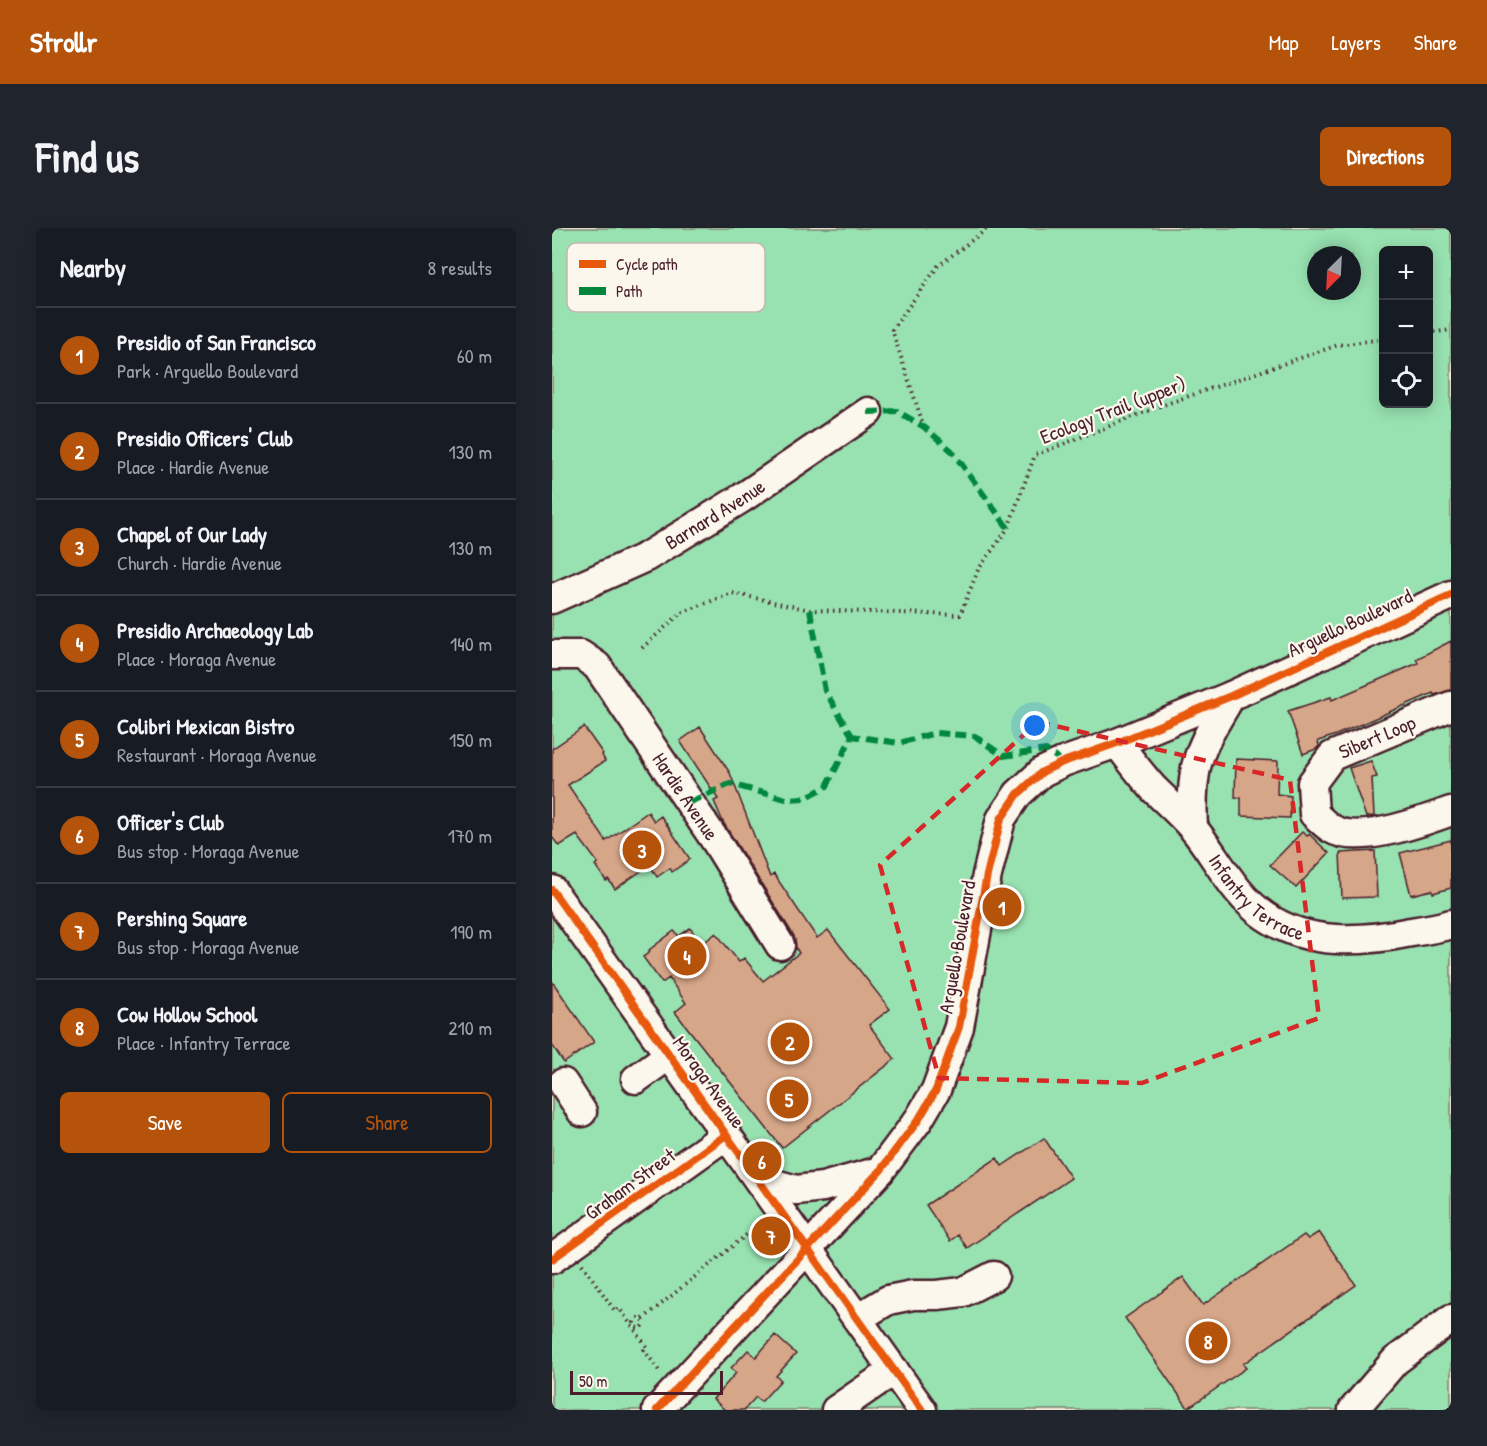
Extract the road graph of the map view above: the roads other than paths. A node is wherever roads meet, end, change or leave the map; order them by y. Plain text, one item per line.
1 (868, 411) dead end
2 (1451, 595) edge
3 (552, 599) edge
4 (552, 655) edge
5 (1231, 696) junction
6 (1451, 706) edge
7 (1117, 742) junction
8 (1451, 811) edge
9 (1193, 828) junction
10 (552, 891) edge
11 (1451, 924) edge
12 (780, 945) dead end
13 (669, 1055) junction
14 (636, 1079) dead end
15 (563, 1083) dead end
16 (582, 1112) dead end
17 (726, 1135) junction
18 (880, 1172) junction
19 (758, 1179) junction
20 (809, 1249) junction
21 (561, 1253) edge
22 (994, 1276) dead end
23 (858, 1317) junction
24 (1451, 1319) edge
25 (894, 1370) junction
26 (665, 1401) edge
27 (836, 1410) edge
28 (922, 1410) edge
29 (1353, 1410) edge

1 - 3 street, Barnard Avenue
2 - 5 street, Arguello Boulevard
4 - 12 street, Hardie Avenue
5 - 7 street, Arguello Boulevard
5 - 9 street
6 - 8 street, Sibert Loop
7 - 9 street, Infantry Terrace
7 - 18 street, Arguello Boulevard
9 - 11 street, Infantry Terrace
10 - 13 street, Moraga Avenue
13 - 14 street
13 - 17 street, Moraga Avenue
15 - 16 street
17 - 19 street, Moraga Avenue
17 - 21 street, Graham Street
18 - 19 street
18 - 20 street, Arguello Boulevard
19 - 20 street, Moraga Avenue
20 - 23 street, Moraga Avenue
20 - 26 street, Arguello Boulevard
22 - 23 street
23 - 25 street, Moraga Avenue
24 - 29 street
25 - 27 street
25 - 28 street, Moraga Avenue

